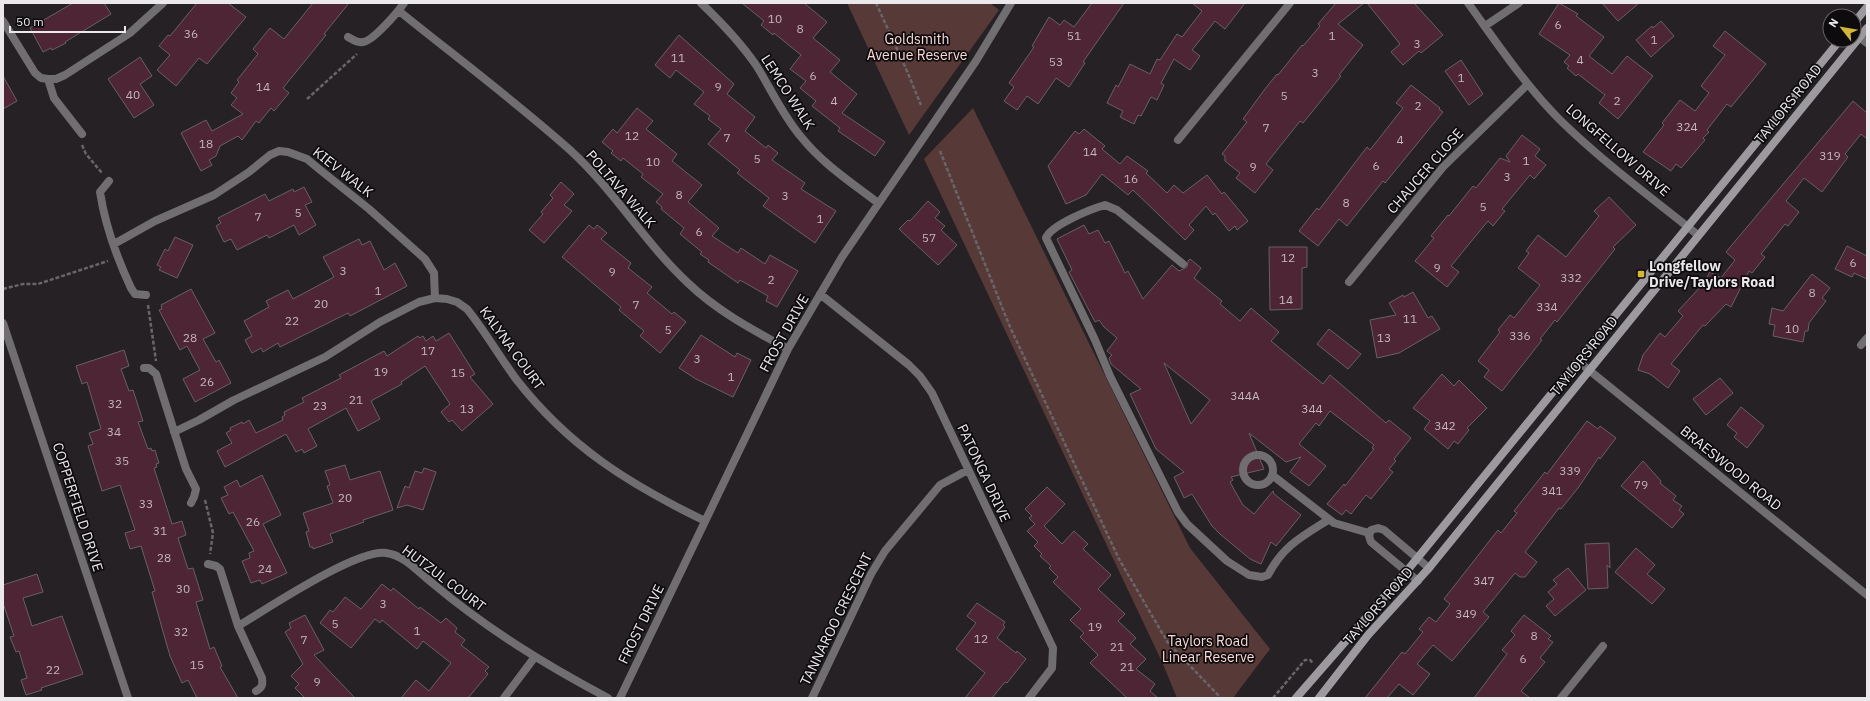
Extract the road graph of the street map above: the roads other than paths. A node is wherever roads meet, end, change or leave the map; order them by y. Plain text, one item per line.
1 (163, 3) edge
2 (404, 3) edge
3 (701, 3) edge
4 (1011, 3) edge
5 (1290, 3) edge
6 (1468, 3) edge
7 (1519, 3) edge
8 (399, 11) junction
9 (3, 21) edge
10 (1485, 26) junction
11 (348, 37) dead end
12 (1834, 48) edge
13 (1847, 48) edge
14 (48, 79) junction
15 (1528, 84) junction
16 (81, 138) road end
17 (1178, 140) dead end
18 (109, 181) road end
19 (878, 203) junction
20 (1689, 227) junction
21 (1698, 235) junction
22 (114, 244) junction
23 (1183, 264) dead end
24 (1349, 282) dead end
25 (820, 294) junction
26 (145, 295) road end
27 (435, 298) junction
28 (3, 323) edge
29 (1867, 338) edge
30 (1861, 345) dead end
31 (788, 349) junction
32 (1579, 362) junction
33 (144, 368) dead end
34 (1590, 371) junction
35 (174, 432) junction
36 (968, 470) junction
37 (1272, 475) dead end
38 (191, 503) dead end
39 (1328, 520) junction
40 (705, 521) junction
41 (1369, 533) junction
42 (1417, 558) junction
43 (209, 564) road end
44 (1429, 568) junction
45 (1406, 572) junction
46 (1418, 581) junction
47 (1867, 595) edge
48 (238, 626) junction
49 (1603, 646) dead end
50 (534, 658) junction
51 (256, 691) dead end
52 (128, 698) edge
53 (504, 698) edge
54 (608, 698) edge
55 (620, 698) edge
56 (812, 698) edge
57 (1029, 698) edge
58 (1296, 698) edge
59 (1319, 698) edge
60 (1561, 698) edge

1 - 14 street
2 - 8 street
3 - 19 street, LEMCO WALK
4 - 19 street, FROST DRIVE
5 - 17 street
6 - 10 street, LONGFELLOW DRIVE
7 - 10 street
8 - 11 street
8 - 31 street, POLTAVA WALK
9 - 14 street
10 - 15 street, LONGFELLOW DRIVE
12 - 20 main road, TAYLORS ROAD
13 - 21 main road, TAYLORS ROAD
14 - 16 street
15 - 20 street, LONGFELLOW DRIVE
15 - 24 street, CHAUCER CLOSE
18 - 22 street
19 - 25 street, FROST DRIVE
20 - 21 street, LONGFELLOW DRIVE
20 - 32 main road, TAYLORS ROAD
21 - 34 main road, TAYLORS ROAD
22 - 26 street
22 - 27 street, KIEV WALK
23 - 39 street
25 - 31 street, FROST DRIVE
25 - 36 street, PATONGA DRIVE
27 - 35 street, KALYNA COURT
27 - 40 street, KALYNA COURT
28 - 52 street, COPPERFIELD DRIVE
29 - 30 street
31 - 40 street, FROST DRIVE
32 - 34 street, BRAESWOOD ROAD
32 - 42 main road, TAYLORS ROAD
33 - 35 street
34 - 44 main road, TAYLORS ROAD
34 - 47 street, BRAESWOOD ROAD
35 - 38 street
36 - 56 street, TANNAROO CRESCENT
36 - 57 street, PATONGA DRIVE
37 - 39 street
39 - 41 street
40 - 55 street, FROST DRIVE
41 - 42 street
41 - 45 street
42 - 44 street
42 - 45 main road, TAYLORS ROAD
43 - 48 street
44 - 46 main road, TAYLORS ROAD
45 - 46 street
45 - 58 main road, TAYLORS ROAD
46 - 59 main road, TAYLORS ROAD
48 - 50 street, HUTZUL COURT
48 - 51 street
49 - 60 street
50 - 53 street
50 - 54 street, HUTZUL COURT

